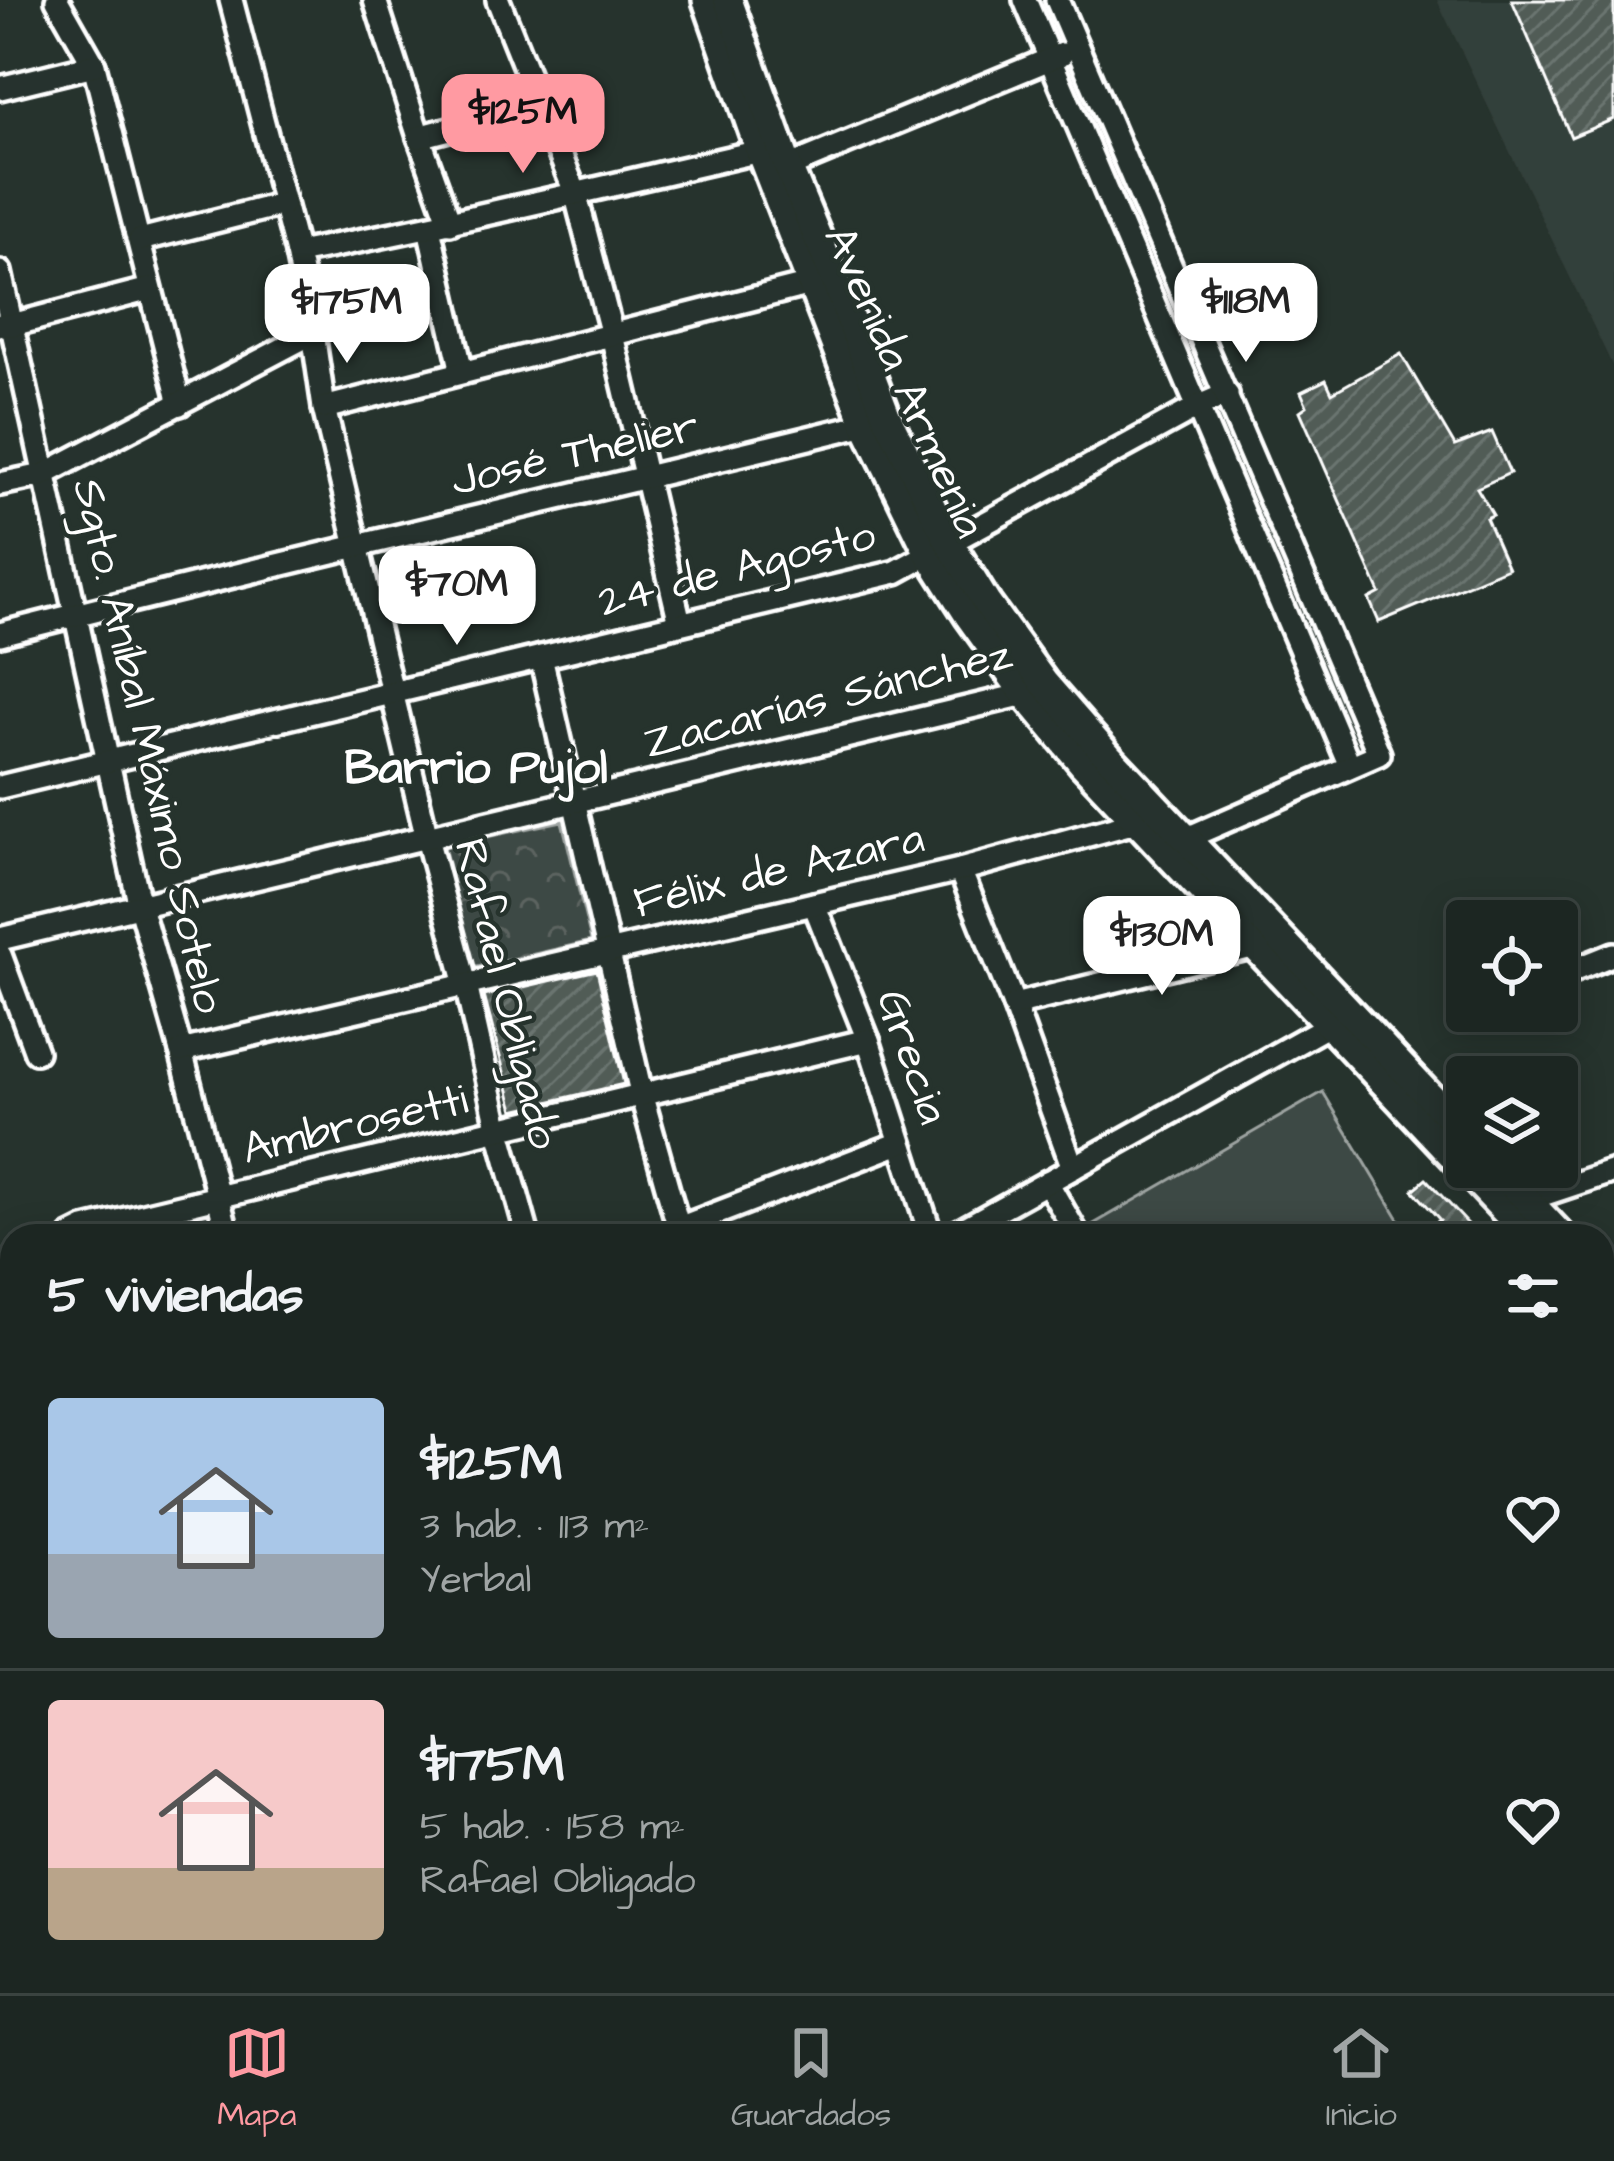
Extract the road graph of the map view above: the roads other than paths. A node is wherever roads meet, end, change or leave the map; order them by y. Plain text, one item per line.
1 (57, 0) edge
2 (232, 0) edge
3 (375, 0) edge
4 (498, 0) edge
5 (706, 0) edge
6 (728, 0) edge
7 (1025, 0) edge
8 (1058, 0) edge
9 (1078, 47) junction
10 (1050, 59) junction
11 (94, 65) junction
12 (0, 88) edge
13 (539, 105) junction
14 (418, 137) junction
15 (760, 152) junction
16 (788, 167) junction
17 (575, 192) junction
18 (283, 204) junction
19 (440, 226) junction
20 (140, 240) junction
21 (297, 253) junction
22 (0, 272) edge
23 (823, 280) junction
24 (150, 289) junction
25 (6, 325) edge
26 (314, 333) junction
27 (612, 335) junction
28 (462, 372) junction
29 (1227, 394) junction
30 (180, 404) junction
31 (1199, 406) junction
32 (324, 408) junction
33 (876, 419) junction
34 (43, 475) junction
35 (645, 478) junction
36 (0, 484) edge
37 (357, 545) junction
38 (940, 550) junction
39 (75, 614) junction
40 (680, 623) junction
41 (0, 634) edge
42 (541, 658) junction
43 (1034, 689) junction
44 (393, 693) junction
45 (107, 761) junction
46 (1350, 766) junction
47 (0, 787) edge
48 (572, 804) junction
49 (1138, 821) junction
50 (427, 838) junction
51 (1186, 838) junction
52 (960, 870) junction
53 (814, 904) junction
54 (140, 907) junction
55 (1264, 938) junction
56 (0, 940) edge
57 (609, 950) junction
58 (1614, 954) edge
59 (0, 955) edge
60 (1578, 969) edge
61 (466, 985) junction
62 (1014, 1005) junction
63 (1338, 1016) junction
64 (868, 1040) junction
65 (182, 1051) junction
66 (36, 1052) dead end
67 (642, 1097) junction
68 (1446, 1116) edge
69 (499, 1131) junction
70 (900, 1143) junction
71 (1072, 1168) junction
72 (1614, 1171) edge
73 (1047, 1182) junction
74 (1507, 1188) edge
75 (216, 1198) junction
76 (1522, 1218) edge
77 (106, 1224) edge
78 (224, 1224) edge
79 (525, 1224) edge
80 (670, 1224) edge
81 (697, 1224) edge
82 (927, 1224) edge
83 (978, 1224) edge
84 (1071, 1224) edge

1 - 11 street
2 - 18 street, Rafael Obligado
3 - 14 street
4 - 13 street
5 - 15 main road, Avenida Armenia
6 - 16 main road, Avenida Armenia
7 - 10 street
8 - 9 street
9 - 10 street
9 - 29 street
10 - 16 street
10 - 31 street
11 - 12 street
11 - 20 street
13 - 14 street
13 - 17 street
14 - 19 street
15 - 16 street
15 - 17 street
15 - 23 main road, Avenida Armenia
16 - 23 main road, Avenida Armenia
17 - 19 street
17 - 27 street
18 - 20 street
18 - 21 street, Rafael Obligado
19 - 21 street
19 - 28 street
20 - 24 street
21 - 26 street, Rafael Obligado
22 - 25 street, Sgto. Aníbal Máximo Sotelo
23 - 27 street
23 - 33 main road, Avenida Armenia
24 - 25 street
24 - 30 street
25 - 34 street, Sgto. Aníbal Máximo Sotelo
26 - 30 street
26 - 32 street, Rafael Obligado
27 - 28 street
27 - 35 street
28 - 32 street
29 - 31 street, 24 de Agosto
29 - 46 street
30 - 34 street
31 - 38 street, 24 de Agosto
31 - 46 street
32 - 37 street, Rafael Obligado
33 - 35 street, José Thelier
33 - 38 main road, Avenida Armenia
34 - 36 street
34 - 39 street, Sgto. Aníbal Máximo Sotelo
35 - 37 street, José Thelier
35 - 40 street
37 - 39 street, José Thelier
37 - 44 street, Rafael Obligado
38 - 40 street, 24 de Agosto
38 - 43 main road, Avenida Armenia
39 - 41 street, José Thelier
39 - 45 street, Sgto. Aníbal Máximo Sotelo
40 - 42 street, 24 de Agosto
42 - 44 street, 24 de Agosto
42 - 48 street
43 - 48 street, Zacarías Sánchez
43 - 49 main road, Avenida Armenia
43 - 51 main road, Avenida Armenia
44 - 45 street, 24 de Agosto
44 - 50 street, Rafael Obligado
45 - 47 street, 24 de Agosto
45 - 54 street, Sgto. Aníbal Máximo Sotelo
46 - 51 street
48 - 50 street, Zacarías Sánchez
48 - 57 street
49 - 51 street
49 - 52 street, Félix de Azara
49 - 55 main road, Avenida Armenia
50 - 54 street, Zacarías Sánchez
50 - 61 street, Rafael Obligado
51 - 55 main road, Avenida Armenia
52 - 53 street, Félix de Azara
52 - 62 street
53 - 57 street, Félix de Azara
53 - 64 street, Grecia
54 - 56 street, Zacarías Sánchez
54 - 65 street, Sgto. Aníbal Máximo Sotelo
55 - 62 street
55 - 63 main road, Avenida Armenia
57 - 61 street, Félix de Azara
57 - 67 street
58 - 60 street
59 - 66 street
61 - 65 street, Félix de Azara
61 - 69 street, Rafael Obligado
62 - 71 street
63 - 68 main road, Avenida Armenia
63 - 71 street
63 - 76 main road, Avenida Armenia
64 - 67 street, Ambrosetti
64 - 70 street, Grecia
65 - 75 street, Sgto. Aníbal Máximo Sotelo
67 - 69 street, Ambrosetti
67 - 80 street
69 - 75 street, Ambrosetti
69 - 79 street, Rafael Obligado
70 - 81 street
70 - 82 street, Grecia
71 - 73 street
72 - 76 street
73 - 83 street
73 - 84 street
74 - 76 main road, Avenida Armenia
75 - 77 street, Ambrosetti
75 - 78 street, Sgto. Aníbal Máximo Sotelo

